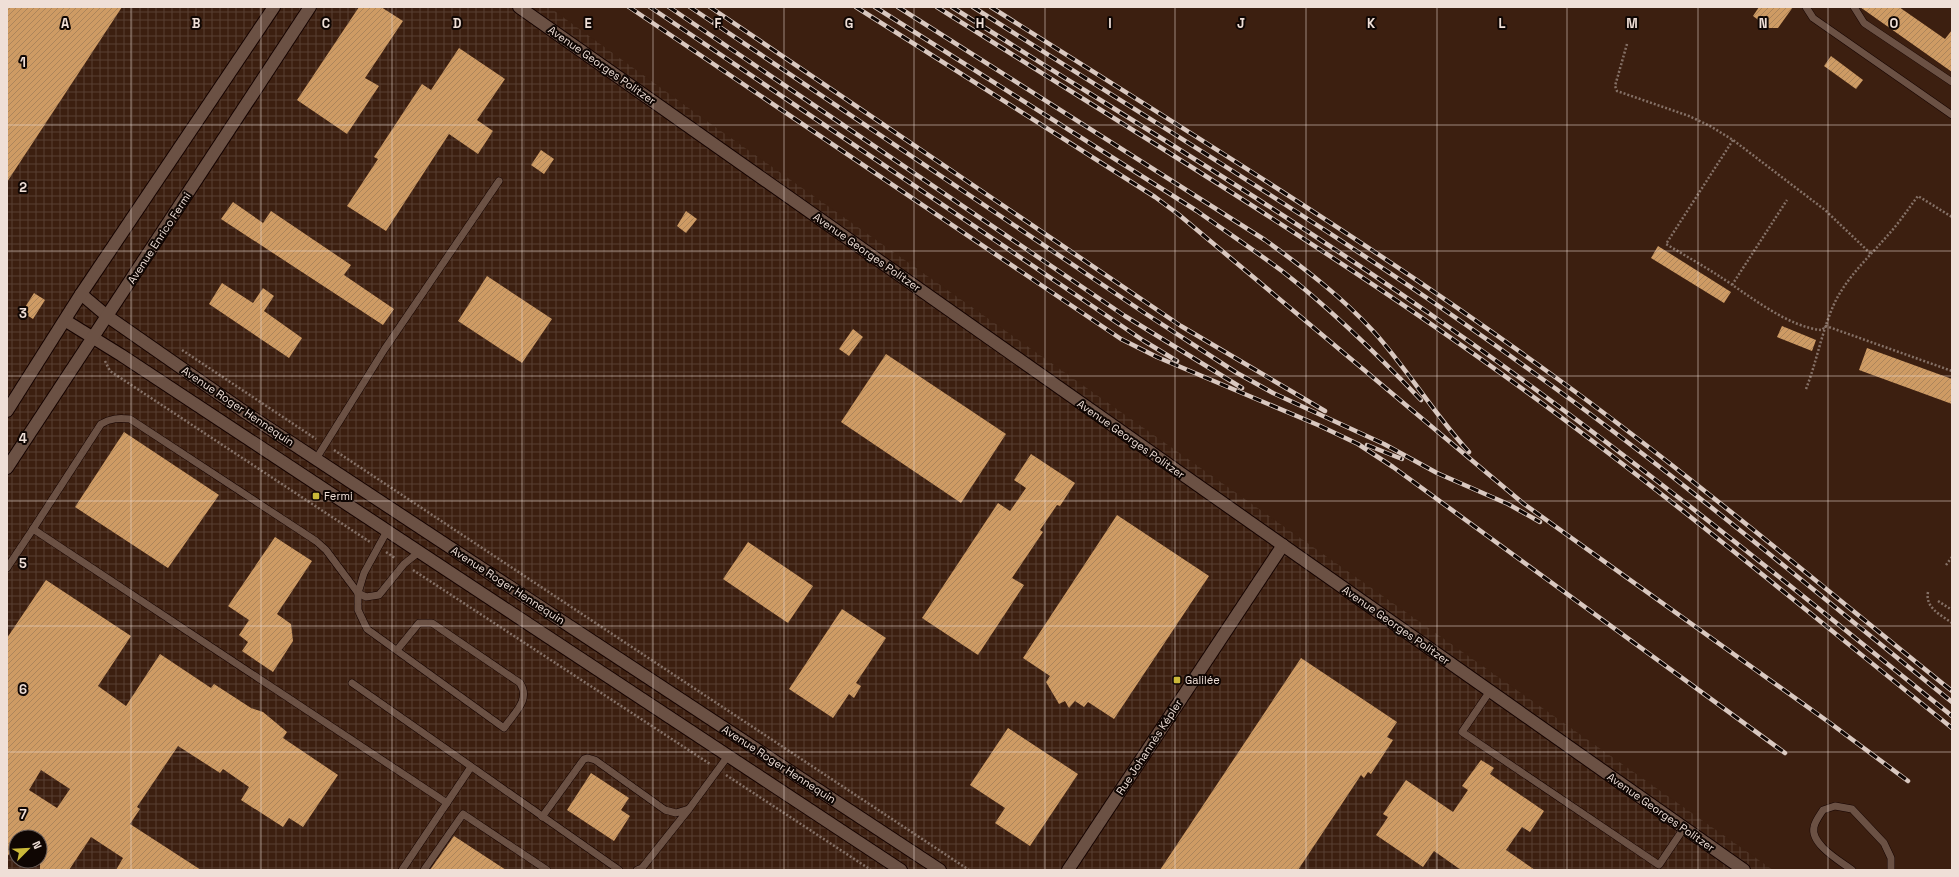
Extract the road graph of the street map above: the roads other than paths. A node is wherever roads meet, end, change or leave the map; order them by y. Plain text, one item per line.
1 (274, 7) edge
2 (310, 7) edge
3 (519, 7) edge
4 (1806, 7) edge
5 (1854, 7) edge
6 (1952, 82) edge
7 (1952, 115) edge
8 (499, 181) dead end
9 (81, 294) junction
10 (107, 316) junction
11 (66, 321) junction
12 (94, 337) junction
13 (7, 411) edge
14 (316, 459) junction
15 (7, 468) edge
16 (33, 529) junction
17 (387, 531) junction
18 (1283, 545) junction
19 (419, 552) junction
20 (7, 568) edge
21 (358, 593) junction
22 (397, 650) junction
23 (352, 683) dead end
24 (1490, 691) junction
25 (728, 756) junction
26 (471, 767) junction
27 (447, 803) junction
28 (689, 810) junction
29 (542, 817) junction
30 (1684, 828) junction
31 (1657, 868) edge
32 (402, 870) edge
33 (424, 870) edge
34 (547, 870) edge
35 (619, 870) edge
36 (637, 870) edge
37 (901, 870) edge
38 (940, 870) edge
39 (1068, 870) edge
40 (1744, 870) edge
41 (1852, 870) edge
42 (1891, 870) edge

1 - 9 street
2 - 10 street, Avenue Enrico Fermi
3 - 18 street, Avenue Georges Politzer
4 - 7 lane
5 - 6 lane
8 - 14 lane
9 - 10 street, Avenue Roger Hennequin
9 - 11 street
10 - 12 street, Avenue Enrico Fermi
10 - 14 street, Avenue Roger Hennequin
11 - 12 street, Avenue Roger Hennequin
11 - 13 street
12 - 15 street, Avenue Enrico Fermi
12 - 17 street, Avenue Roger Hennequin
14 - 38 street, Avenue Roger Hennequin
16 - 20 lane
16 - 21 lane
16 - 27 lane
17 - 19 street, Avenue Roger Hennequin
17 - 21 lane
18 - 24 street, Avenue Georges Politzer
18 - 39 street, Rue Johannès Képler
19 - 21 lane
19 - 25 street, Avenue Roger Hennequin
21 - 22 lane
22 - 22 lane
23 - 26 lane
24 - 30 street, Avenue Georges Politzer
24 - 31 lane
25 - 28 lane
25 - 37 street, Avenue Roger Hennequin
26 - 27 lane
26 - 29 lane
27 - 32 lane
28 - 29 lane
28 - 36 lane
29 - 35 lane
30 - 31 lane
30 - 40 street, Avenue Georges Politzer
33 - 34 lane
41 - 42 lane

